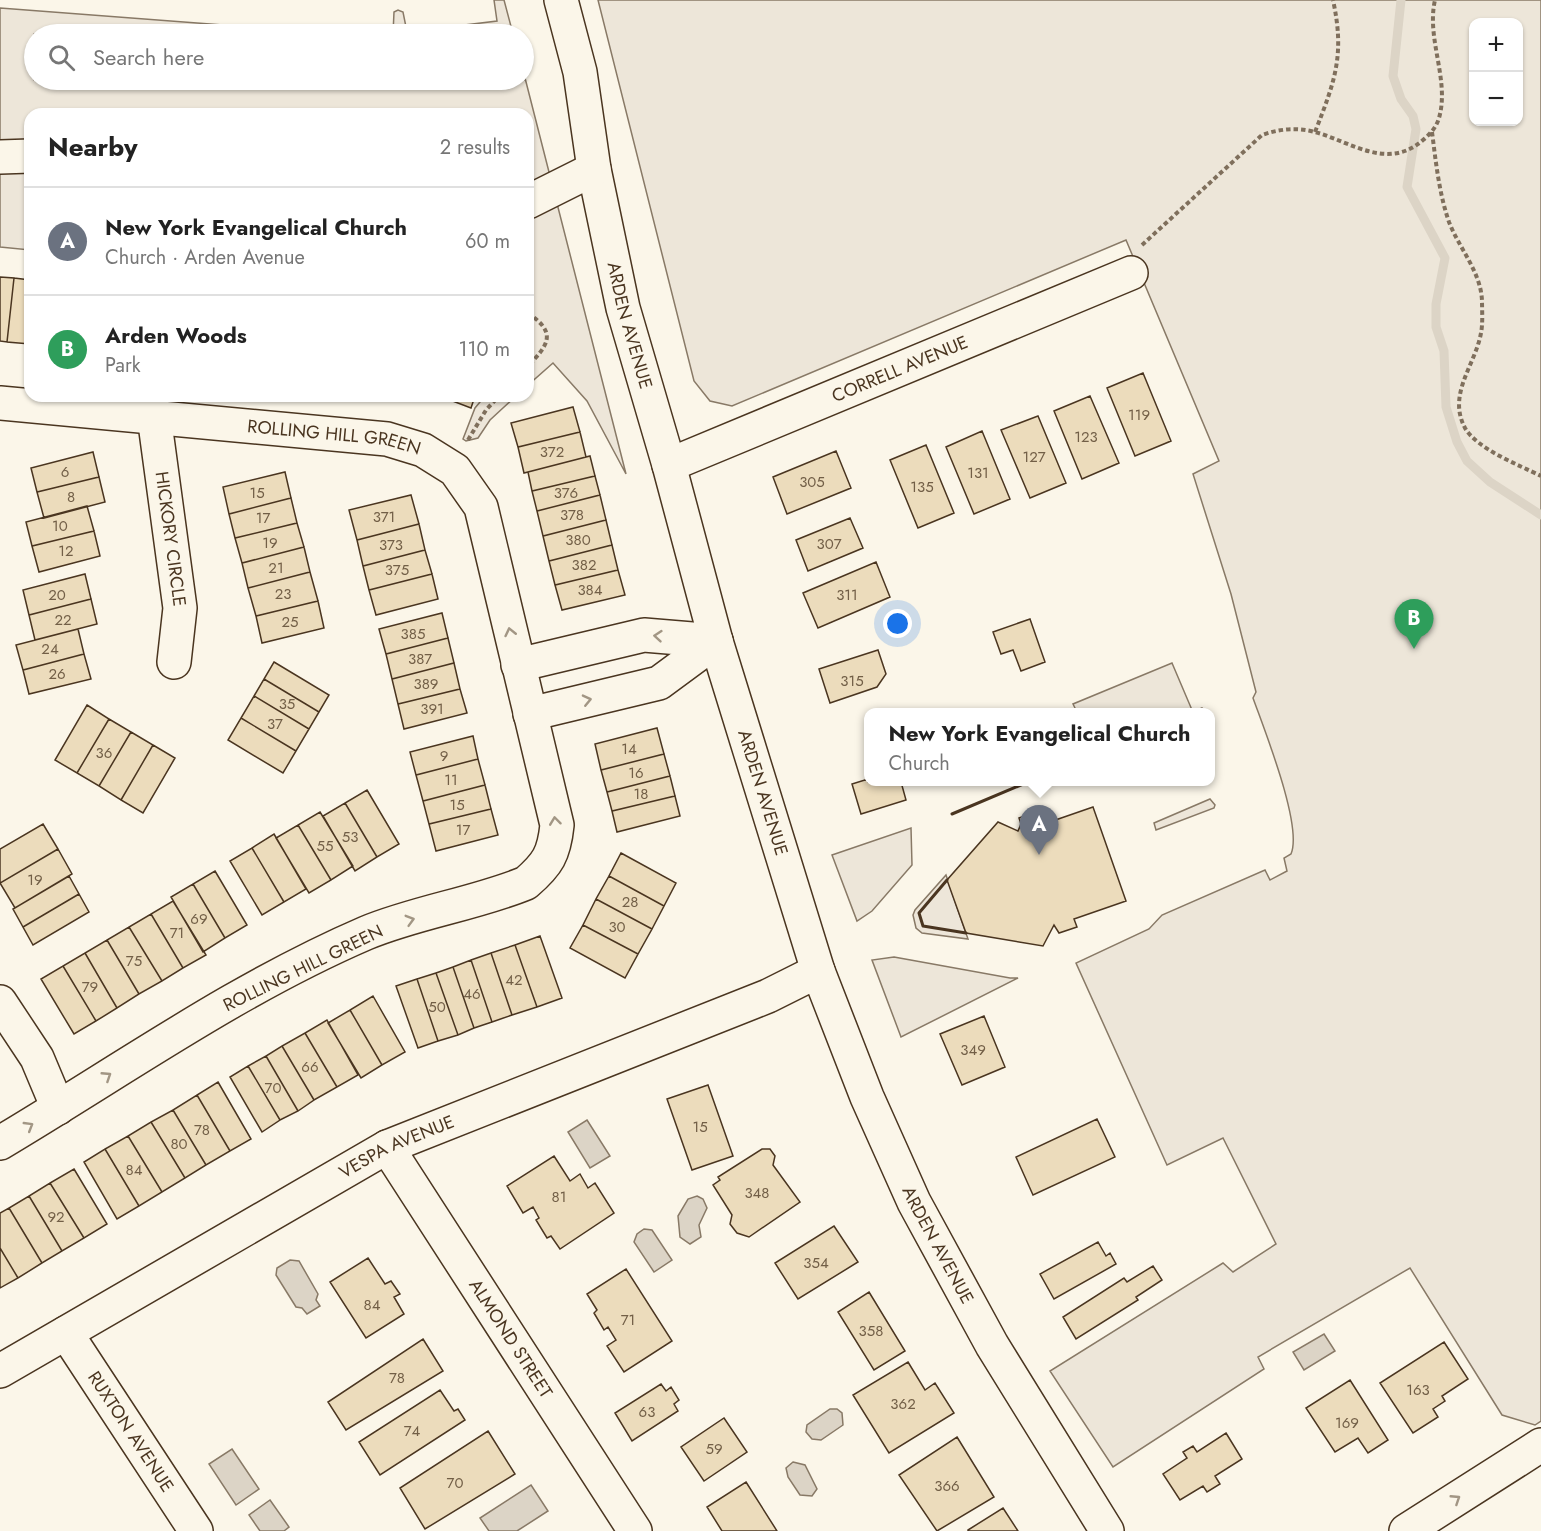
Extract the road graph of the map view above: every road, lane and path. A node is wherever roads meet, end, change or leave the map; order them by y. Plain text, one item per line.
1 (561, 0) edge
2 (1333, 0) edge
3 (1435, 0) edge
4 (1315, 132) junction
5 (1432, 132) junction
6 (24, 156) edge
7 (0, 157) edge
8 (594, 169) junction
9 (534, 199) edge
10 (1131, 273) joint
11 (534, 318) edge
12 (534, 360) edge
13 (493, 402) edge
14 (0, 403) edge
15 (154, 416) junction
16 (465, 446) dead end
17 (669, 465) junction
18 (1541, 476) edge
19 (716, 641) junction
20 (174, 662) dead end
21 (519, 665) junction
22 (530, 714) junction
23 (818, 971) junction
24 (0, 1002) edge
25 (58, 1108) junction
26 (0, 1143) edge
27 (387, 1147) junction
28 (66, 1333) junction
29 (0, 1371) edge
30 (1541, 1445) edge
31 (196, 1531) edge
32 (635, 1531) edge
33 (1107, 1531) edge
34 (1406, 1531) edge

1 - 8 street, ARDEN AVENUE
2 - 4 path
3 - 5 path
4 - 5 path
4 - 10 path
5 - 18 path
6 - 7 street
8 - 9 street
8 - 17 street, ARDEN AVENUE
10 - 17 street, CORRELL AVENUE
11 - 12 path
13 - 16 path
14 - 15 street, ROLLING HILL GREEN
15 - 20 street, HICKORY CIRCLE
21 -> 15 street, ROLLING HILL GREEN
17 - 19 street, ARDEN AVENUE
19 -> 21 street
22 -> 19 street
19 - 23 street, ARDEN AVENUE
21 - 22 street, ROLLING HILL GREEN
25 -> 22 street, ROLLING HILL GREEN
23 - 27 street, VESPA AVENUE
23 - 33 street, ARDEN AVENUE
24 - 25 street
26 -> 25 street, ROLLING HILL GREEN
27 - 28 street, VESPA AVENUE
27 - 32 street, ALMOND STREET
28 - 29 street, VESPA AVENUE
28 - 31 street, RUXTON AVENUE
34 -> 30 street

